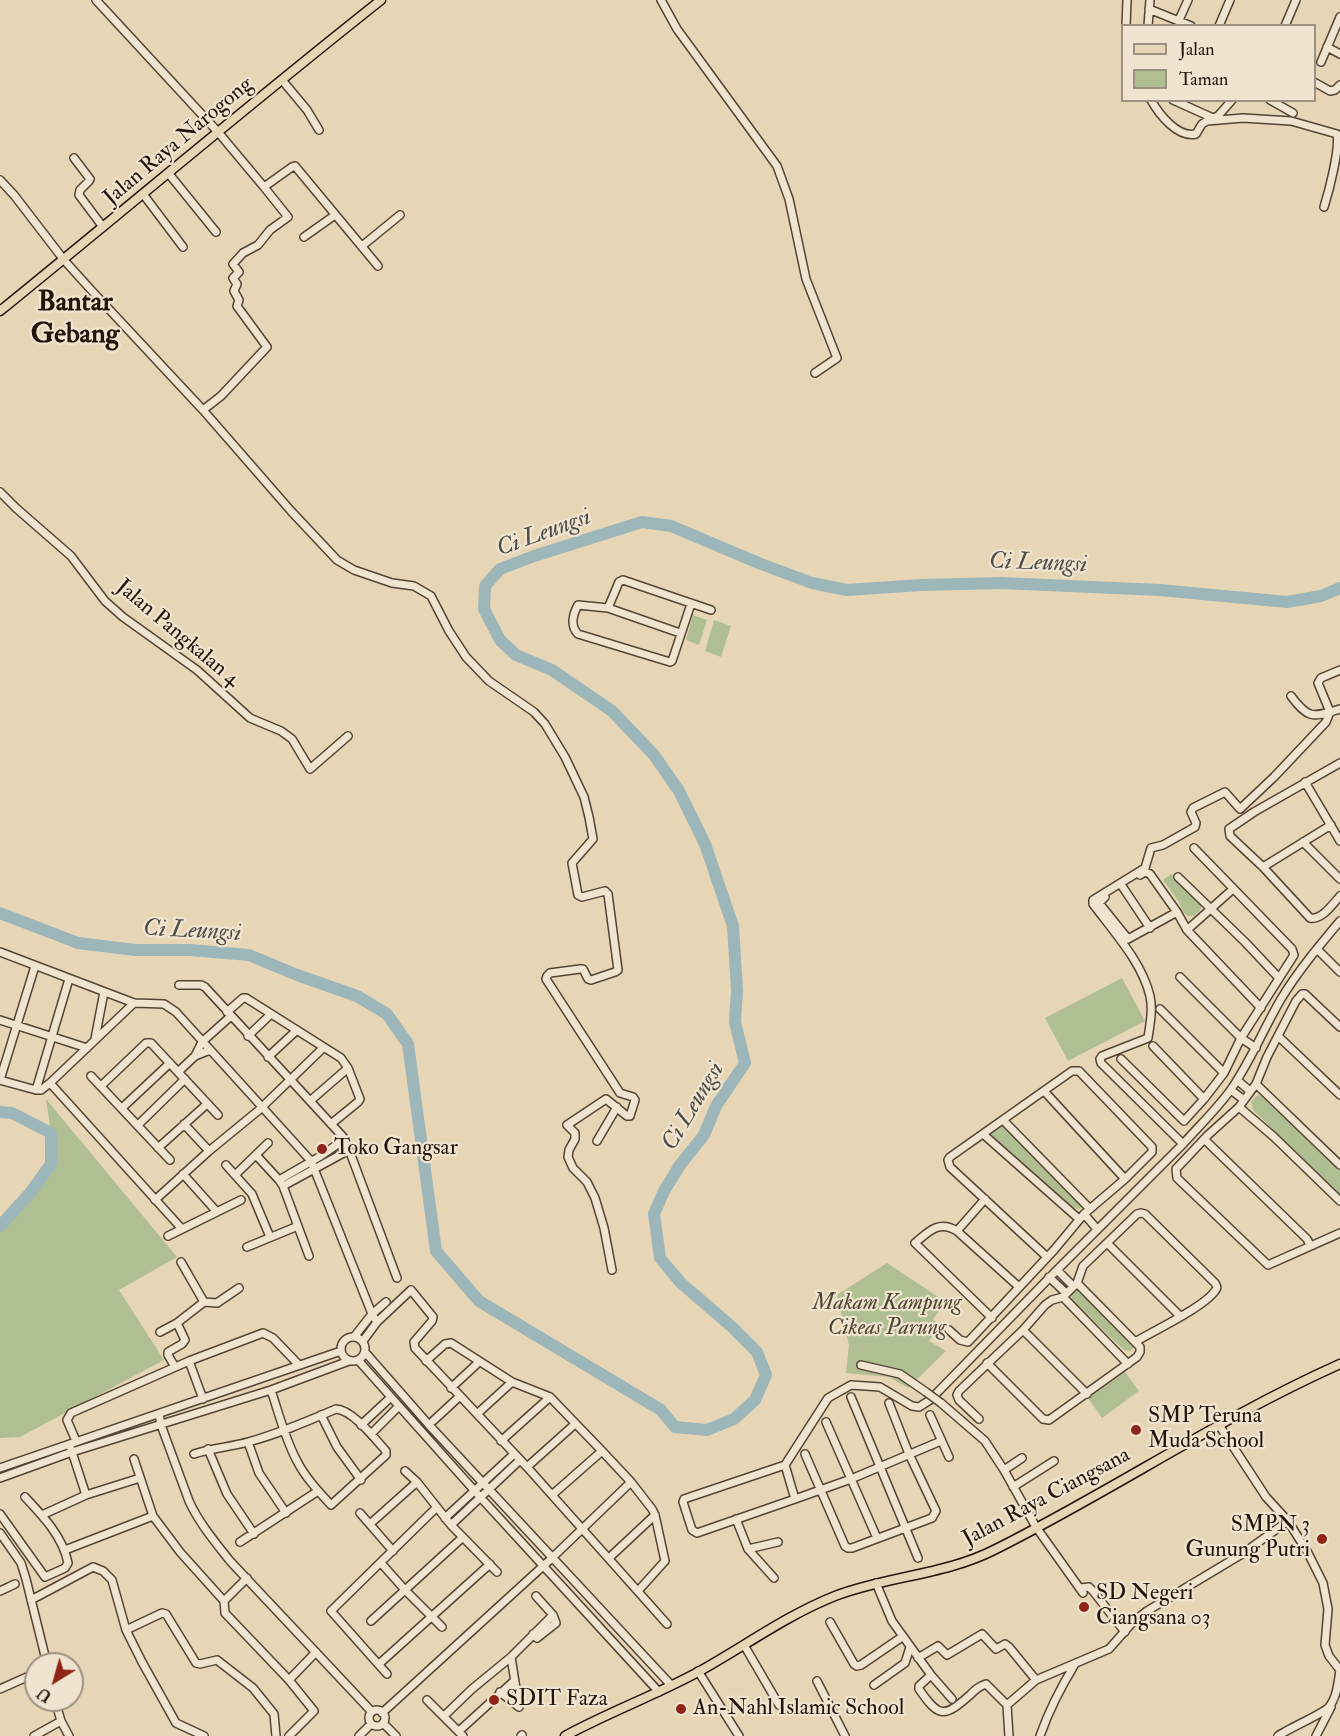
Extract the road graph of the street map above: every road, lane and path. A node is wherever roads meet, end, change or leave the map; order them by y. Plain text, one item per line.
1 (381, 0) edge
2 (660, 0) edge
3 (1127, 0) edge
4 (1150, 0) edge
5 (1188, 0) edge
6 (1230, 0) edge
7 (1296, 0) edge
8 (98, 1) edge
9 (1149, 9) junction
10 (1340, 17) edge
11 (1179, 20) junction
12 (1126, 24) edge
13 (1148, 24) edge
14 (1187, 24) edge
15 (1220, 24) edge
16 (1286, 24) edge
17 (1327, 47) junction
18 (1340, 54) edge
19 (1321, 62) dead end
20 (282, 80) junction
21 (1316, 83) edge
22 (1340, 85) edge
23 (1152, 102) edge
24 (1177, 102) edge
25 (1230, 102) edge
26 (1274, 102) edge
27 (1293, 113) dead end
28 (319, 130) dead end
29 (219, 132) junction
30 (74, 158) dead end
31 (169, 174) junction
32 (0, 180) edge
33 (264, 187) junction
34 (143, 194) junction
35 (1324, 207) dead end
36 (335, 215) junction
37 (400, 215) dead end
38 (103, 227) junction
39 (216, 232) dead end
40 (304, 237) dead end
41 (362, 246) junction
42 (183, 247) dead end
43 (64, 260) junction
44 (378, 266) dead end
45 (0, 311) edge
46 (815, 373) dead end
47 (203, 410) junction
48 (0, 492) edge
49 (691, 604) junction
50 (608, 608) junction
51 (711, 610) dead end
52 (680, 633) junction
53 (1340, 670) edge
54 (1291, 696) dead end
55 (1340, 709) edge
56 (1330, 712) junction
57 (348, 736) dead end
58 (1340, 763) edge
59 (1305, 782) junction
60 (1331, 825) junction
61 (1340, 841) edge
62 (1304, 842) junction
63 (1194, 848) dead end
64 (1263, 867) junction
65 (1178, 877) dead end
66 (1340, 879) edge
67 (1122, 886) junction
68 (1233, 890) junction
69 (1340, 896) edge
70 (1212, 909) junction
71 (1177, 912) junction
72 (1340, 921) edge
73 (1150, 928) junction
74 (1187, 930) junction
75 (1317, 949) junction
76 (0, 954) edge
77 (35, 966) junction
78 (1340, 972) edge
79 (1180, 977) dead end
80 (1278, 977) junction
81 (69, 979) junction
82 (179, 985) dead end
83 (104, 992) junction
84 (134, 1003) junction
85 (1261, 1008) junction
86 (1160, 1009) dead end
87 (229, 1014) junction
88 (271, 1014) junction
89 (0, 1020) edge
90 (17, 1026) junction
91 (1340, 1027) edge
92 (297, 1030) junction
93 (52, 1036) junction
94 (248, 1036) junction
95 (1278, 1036) junction
96 (1241, 1038) junction
97 (95, 1039) junction
98 (202, 1042) junction
99 (1153, 1046) dead end
100 (87, 1048) junction
101 (323, 1048) junction
102 (1256, 1048) junction
103 (210, 1050) junction
104 (195, 1056) junction
105 (268, 1057) junction
106 (1121, 1059) dead end
107 (170, 1063) junction
108 (348, 1068) junction
109 (178, 1072) junction
110 (1224, 1073) junction
111 (91, 1076) dead end
112 (0, 1080) edge
113 (185, 1080) junction
114 (291, 1080) junction
115 (1237, 1080) junction
116 (50, 1083) junction
117 (1256, 1084) junction
118 (101, 1086) junction
119 (36, 1090) junction
120 (1231, 1090) junction
121 (1044, 1091) junction
122 (1250, 1092) junction
123 (1340, 1095) edge
124 (1204, 1099) junction
125 (1244, 1100) junction
126 (310, 1101) junction
127 (207, 1104) junction
128 (262, 1107) junction
129 (617, 1107) junction
130 (1239, 1107) junction
131 (122, 1108) junction
132 (218, 1115) dead end
133 (1003, 1120) junction
134 (184, 1124) junction
135 (331, 1124) junction
136 (138, 1125) junction
137 (983, 1134) junction
138 (345, 1139) junction
139 (1204, 1139) junction
140 (597, 1141) dead end
141 (268, 1143) dead end
142 (1183, 1144) junction
143 (158, 1148) junction
144 (349, 1150) junction
145 (209, 1151) junction
146 (256, 1155) junction
147 (170, 1160) dead end
148 (226, 1165) dead end
149 (313, 1165) junction
150 (1340, 1165) edge
151 (183, 1174) junction
152 (235, 1175) junction
153 (1125, 1179) junction
154 (281, 1183) junction
155 (985, 1199) junction
156 (155, 1200) junction
157 (241, 1200) dead end
158 (1340, 1201) edge
159 (218, 1212) junction
160 (1084, 1214) junction
161 (298, 1226) junction
162 (182, 1229) junction
163 (1097, 1229) junction
164 (957, 1231) junction
165 (1340, 1233) edge
166 (168, 1236) dead end
167 (270, 1237) junction
168 (1107, 1243) junction
169 (1310, 1245) junction
170 (247, 1247) dead end
171 (309, 1256) dead end
172 (1047, 1257) junction
173 (181, 1263) dead end
174 (612, 1270) dead end
175 (1057, 1270) junction
176 (1049, 1277) junction
177 (397, 1278) dead end
178 (1075, 1285) junction
179 (1019, 1287) junction
180 (239, 1288) dead end
181 (1065, 1295) junction
182 (204, 1302) junction
183 (386, 1302) dead end
184 (372, 1314) junction
185 (1180, 1316) junction
186 (992, 1318) junction
187 (377, 1322) junction
188 (177, 1323) junction
189 (949, 1330) dead end
190 (1023, 1330) junction
191 (160, 1332) dead end
192 (354, 1337) junction
193 (363, 1341) junction
194 (1135, 1342) junction
195 (341, 1351) junction
196 (365, 1352) junction
197 (358, 1360) junction
198 (189, 1361) junction
199 (349, 1361) junction
200 (426, 1361) junction
201 (479, 1362) junction
202 (987, 1363) junction
203 (1128, 1364) junction
204 (1340, 1364) edge
205 (299, 1365) junction
206 (861, 1365) dead end
207 (175, 1367) junction
208 (512, 1382) junction
209 (451, 1388) junction
210 (271, 1390) junction
211 (1087, 1394) junction
212 (459, 1397) junction
213 (550, 1397) junction
214 (851, 1397) dead end
215 (390, 1398) junction
216 (203, 1399) junction
217 (889, 1403) dead end
218 (399, 1406) junction
219 (159, 1414) junction
220 (477, 1414) junction
221 (321, 1415) junction
222 (930, 1415) dead end
223 (979, 1419) dead end
224 (433, 1421) dead end
225 (826, 1422) dead end
226 (575, 1424) junction
227 (161, 1425) junction
228 (361, 1425) junction
229 (1219, 1425) junction
230 (284, 1430) junction
231 (371, 1434) junction
232 (501, 1441) junction
233 (941, 1441) junction
234 (248, 1442) junction
235 (73, 1443) junction
236 (208, 1449) junction
237 (602, 1451) junction
238 (72, 1452) junction
239 (194, 1454) dead end
240 (805, 1454) dead end
241 (909, 1454) junction
242 (517, 1457) junction
243 (949, 1457) dead end
244 (1022, 1458) dead end
245 (135, 1459) dead end
246 (1054, 1461) dead end
247 (785, 1465) junction
248 (880, 1466) junction
249 (527, 1467) junction
250 (0, 1468) edge
251 (1004, 1470) junction
252 (405, 1471) dead end
253 (0, 1478) edge
254 (140, 1478) junction
255 (850, 1479) junction
256 (361, 1480) junction
257 (417, 1482) junction
258 (631, 1482) junction
259 (483, 1483) junction
260 (1013, 1487) junction
261 (489, 1490) junction
262 (820, 1490) junction
263 (318, 1491) junction
264 (474, 1491) junction
265 (86, 1495) junction
266 (552, 1495) junction
267 (25, 1497) dead end
268 (481, 1498) junction
269 (795, 1499) junction
270 (436, 1508) junction
271 (286, 1513) junction
272 (360, 1513) dead end
273 (0, 1514) edge
274 (42, 1515) junction
275 (656, 1515) junction
276 (153, 1516) junction
277 (445, 1518) junction
278 (736, 1519) junction
279 (1288, 1521) junction
280 (370, 1524) junction
281 (451, 1525) junction
282 (1036, 1527) junction
283 (906, 1528) junction
284 (582, 1529) junction
285 (0, 1533) edge
286 (254, 1534) junction
287 (463, 1537) junction
288 (877, 1538) junction
289 (240, 1542) dead end
290 (778, 1542) dead end
291 (748, 1549) junction
292 (65, 1550) junction
293 (393, 1551) junction
294 (554, 1556) junction
295 (609, 1557) junction
296 (918, 1558) dead end
297 (381, 1563) junction
298 (489, 1564) junction
299 (543, 1566) junction
300 (497, 1572) dead end
301 (247, 1578) junction
302 (774, 1578) dead end
303 (876, 1583) junction
304 (15, 1584) dead end
305 (405, 1590) junction
306 (0, 1591) edge
307 (638, 1591) junction
308 (536, 1596) dead end
309 (30, 1600) junction
310 (224, 1601) junction
311 (431, 1618) junction
312 (371, 1621) dead end
313 (830, 1622) dead end
314 (667, 1624) dead end
315 (442, 1627) dead end
316 (126, 1630) junction
317 (1125, 1632) junction
318 (902, 1636) junction
319 (744, 1645) junction
320 (910, 1647) junction
321 (43, 1652) edge
322 (316, 1652) junction
323 (511, 1657) junction
324 (918, 1659) junction
325 (379, 1664) junction
326 (1075, 1664) junction
327 (698, 1671) junction
328 (387, 1674) dead end
329 (931, 1675) junction
330 (24, 1678) edge
331 (289, 1680) junction
332 (1036, 1680) junction
333 (514, 1681) junction
334 (817, 1681) dead end
335 (874, 1684) dead end
336 (672, 1685) junction
337 (0, 1689) edge
338 (500, 1692) junction
339 (659, 1692) junction
340 (1335, 1696) junction
341 (952, 1699) dead end
342 (427, 1700) dead end
343 (779, 1705) dead end
344 (1007, 1705) junction
345 (58, 1712) edge
346 (372, 1712) junction
347 (382, 1713) junction
348 (444, 1716) junction
349 (61, 1721) junction
350 (383, 1723) junction
351 (371, 1724) junction
352 (461, 1734) edge
353 (34, 1736) edge
354 (69, 1736) edge
355 (204, 1736) edge
356 (276, 1736) edge
357 (289, 1736) edge
358 (359, 1736) edge
359 (396, 1736) edge
360 (565, 1736) edge
361 (739, 1736) edge
362 (845, 1736) edge
363 (1009, 1736) edge
364 (1040, 1736) edge
365 (1278, 1736) edge
366 (1316, 1736) edge

1 - 20 main road, Jalan Raya Narogong
2 - 46 street
3 - 12 street
4 - 9 street
5 - 11 street
6 - 15 street
7 - 16 street
8 - 29 street
9 - 11 street
9 - 13 street
10 - 17 street
11 - 14 street
17 - 18 street
17 - 19 street
20 - 28 street
20 - 29 main road, Jalan Raya Narogong
21 - 22 street
23 - 35 street
24 - 25 street
26 - 27 street
29 - 31 main road, Jalan Raya Narogong
29 - 33 street
30 - 38 street
31 - 34 main road, Jalan Raya Narogong
31 - 39 street
32 - 43 street
33 - 36 street
33 - 47 street
34 - 38 main road, Jalan Raya Narogong
34 - 42 street
36 - 40 street
36 - 41 street
37 - 41 street
38 - 43 main road, Jalan Raya Narogong
41 - 44 street
43 - 45 main road, Jalan Raya Narogong
43 - 47 street
47 - 129 street
48 - 57 street, Jalan Pangkalan 4
49 - 50 street
49 - 51 street
49 - 52 street
50 - 52 street
50 - 52 street
53 - 56 street
54 - 56 street
55 - 56 street
56 - 142 street
58 - 59 street
59 - 60 street
59 - 64 street
60 - 61 street
60 - 62 street
62 - 64 street
62 - 66 street
63 - 68 street
64 - 69 street
65 - 70 street
67 - 71 street
67 - 73 street
67 - 73 street
68 - 70 street
68 - 80 street
70 - 74 street
70 - 80 street
71 - 73 street
71 - 74 street
72 - 75 street
74 - 85 street
75 - 78 street
75 - 102 street
76 - 77 street
77 - 81 street
77 - 90 street
79 - 96 street
80 - 85 street
81 - 83 street
81 - 93 street
82 - 87 street
83 - 84 street
83 - 97 street
84 - 97 street
84 - 98 street
85 - 96 street
86 - 110 street
87 - 88 street
87 - 94 street
87 - 98 street
88 - 92 street
88 - 94 street
89 - 90 street
90 - 93 street
90 - 112 street
91 - 95 street
92 - 101 street
92 - 105 street
93 - 100 street
93 - 119 street
94 - 105 street
95 - 117 street
95 - 123 street
96 - 102 street
96 - 110 street
97 - 100 street
98 - 103 street
98 - 104 street
99 - 124 street
100 - 116 street
101 - 108 street
101 - 114 street
102 - 115 street
103 - 104 street
103 - 128 street
104 - 109 street
105 - 114 street
106 - 124 street
107 - 109 street
107 - 118 street
107 - 131 street
108 - 126 street
108 - 135 street
109 - 113 street
110 - 124 street
111 - 118 street
112 - 119 street
113 - 127 street
113 - 136 street
114 - 126 street
114 - 128 street
115 - 120 street
115 - 122 street
116 - 119 street
116 - 156 street
117 - 122 street
117 - 150 street
118 - 131 street
120 - 125 street
120 - 142 street
121 - 133 street
121 - 153 street
121 - 153 street
122 - 125 street
125 - 130 street
126 - 135 street
127 - 132 street
127 - 134 street
128 - 145 street
128 - 149 street
129 - 140 street
129 - 174 street
130 - 139 street
130 - 158 street
131 - 136 street
133 - 137 street
133 - 160 street
134 - 143 street
134 - 145 street
135 - 138 street
136 - 143 street
137 - 155 street
137 - 160 street
138 - 144 street
138 - 149 street
139 - 169 street
139 - 169 street
141 - 146 street
142 - 163 street
143 - 147 street
144 - 149 street
144 - 177 street
145 - 151 street
146 - 152 street
146 - 154 street
148 - 152 street
149 - 154 street
149 - 184 street
151 - 156 street
151 - 159 street
152 - 167 street
153 - 160 street
154 - 161 street
155 - 164 street
155 - 172 street
156 - 162 street
157 - 159 street
159 - 162 street
160 - 163 street
160 - 172 street
161 - 167 street
161 - 171 street
162 - 166 street
163 - 175 street
164 - 179 street
164 - 186 street
165 - 169 street
167 - 170 street
168 - 178 street
168 - 185 street
168 - 185 street
172 - 179 street
173 - 182 street
175 - 176 street
175 - 178 street
176 - 181 street
176 - 247 street
178 - 181 street
178 - 194 street
179 - 186 street
180 - 182 street
181 - 190 street
181 - 203 street
182 - 188 street
183 - 184 street
184 - 187 street
184 - 192 street
185 - 194 street
186 - 189 street
187 - 193 street
187 - 200 street
188 - 191 street
188 - 207 street
190 - 202 street
190 - 211 street
192 - 193 street
192 - 195 street
193 - 196 street
194 - 203 street
195 - 199 street
195 - 205 street
196 - 197 street
196 - 259 street
197 - 199 street
197 - 215 street
198 - 205 street
198 - 207 street
198 - 216 street
199 - 210 street
200 - 201 street
200 - 209 street
201 - 208 street
201 - 209 street
202 - 211 street
202 - 223 street
203 - 211 street
204 - 229 main road, Jalan Raya Ciangsana
205 - 216 street
206 - 251 street, bridge
207 - 235 street
208 - 213 street
208 - 220 street
209 - 212 street
210 - 227 street
210 - 230 street
212 - 220 street
212 - 224 street
213 - 226 street
213 - 232 street
214 - 248 street
215 - 218 street
215 - 228 street
216 - 219 street
217 - 241 street
218 - 231 street
218 - 264 street
219 - 227 street
219 - 235 street
220 - 232 street
221 - 228 street
221 - 230 street
221 - 256 street
222 - 233 street
225 - 255 street
226 - 237 street
226 - 249 street
227 - 238 street
227 - 301 street
228 - 231 street
229 - 279 street
229 - 282 main road, Jalan Raya Ciangsana
230 - 234 street
230 - 263 street
231 - 256 street
232 - 242 street
233 - 241 street
233 - 243 street
234 - 236 street
234 - 271 street
235 - 238 street
235 - 250 street
236 - 239 street
236 - 286 street
237 - 258 street
237 - 266 street
238 - 253 street
238 - 265 street
240 - 262 street
241 - 248 street
241 - 283 street
242 - 249 street
242 - 259 street
242 - 261 street
244 - 251 street
245 - 254 street
246 - 260 street
247 - 269 street
247 - 278 street
248 - 255 street
248 - 283 street
249 - 266 street
251 - 260 street
252 - 257 street
254 - 265 street
254 - 276 street
255 - 262 street
255 - 288 street
256 - 263 street
257 - 270 street
257 - 280 street
258 - 275 street
258 - 284 street
259 - 261 street
259 - 264 street
260 - 282 street
261 - 268 street
261 - 294 street
262 - 269 street
262 - 288 street
263 - 271 street
264 - 268 street
264 - 277 street
265 - 274 street
266 - 284 street
267 - 274 street
268 - 281 street
268 - 299 street
269 - 278 street
270 - 277 street
270 - 293 street
271 - 286 street
272 - 280 street
273 - 292 street
274 - 292 street
275 - 295 street
275 - 307 street
276 - 292 street
276 - 310 street
277 - 281 street
278 - 291 street
279 - 317 street
279 - 340 street
280 - 293 street
281 - 287 street
282 - 303 main road, Jalan Raya Ciangsana
282 - 317 street
283 - 288 street
283 - 296 street
284 - 294 street
284 - 295 street
285 - 309 street
286 - 289 street
287 - 298 street
287 - 305 street
290 - 291 street
291 - 302 street
293 - 297 street
294 - 299 street
294 - 336 street
295 - 307 street
297 - 305 street
297 - 325 street
298 - 300 street
298 - 311 street
299 - 339 street
299 - 347 street
301 - 310 street
301 - 322 street
303 - 318 street
303 - 319 main road, Jalan Raya Ciangsana
304 - 306 street
305 - 311 street
305 - 312 street
307 - 314 street
308 - 323 street
309 - 316 street
309 - 321 street
310 - 331 street
311 - 315 street
311 - 325 street
313 - 318 street
316 - 355 street
316 - 356 street
317 - 326 street
318 - 320 street
319 - 327 main road, Jalan Raya Ciangsana
319 - 343 street
320 - 324 street
320 - 335 street
322 - 331 street
322 - 346 street
323 - 333 street
323 - 348 street
324 - 329 street
324 - 332 street
325 - 328 street
326 - 332 street
326 - 364 street
327 - 336 main road, Jalan Raya Ciangsana
327 - 361 street
329 - 341 street
329 - 344 street
330 - 337 street
331 - 357 street
332 - 344 street
333 - 338 street
333 - 338 street
334 - 362 street
336 - 339 main road, Jalan Raya Ciangsana
338 - 352 street
339 - 360 main road, Jalan Raya Ciangsana
340 - 365 street
340 - 366 street
342 - 348 street
344 - 363 street
345 - 349 street
346 - 347 street
346 - 351 street
347 - 350 street
348 - 352 street
349 - 353 street
349 - 354 street
350 - 351 street
350 - 359 street
351 - 358 street

